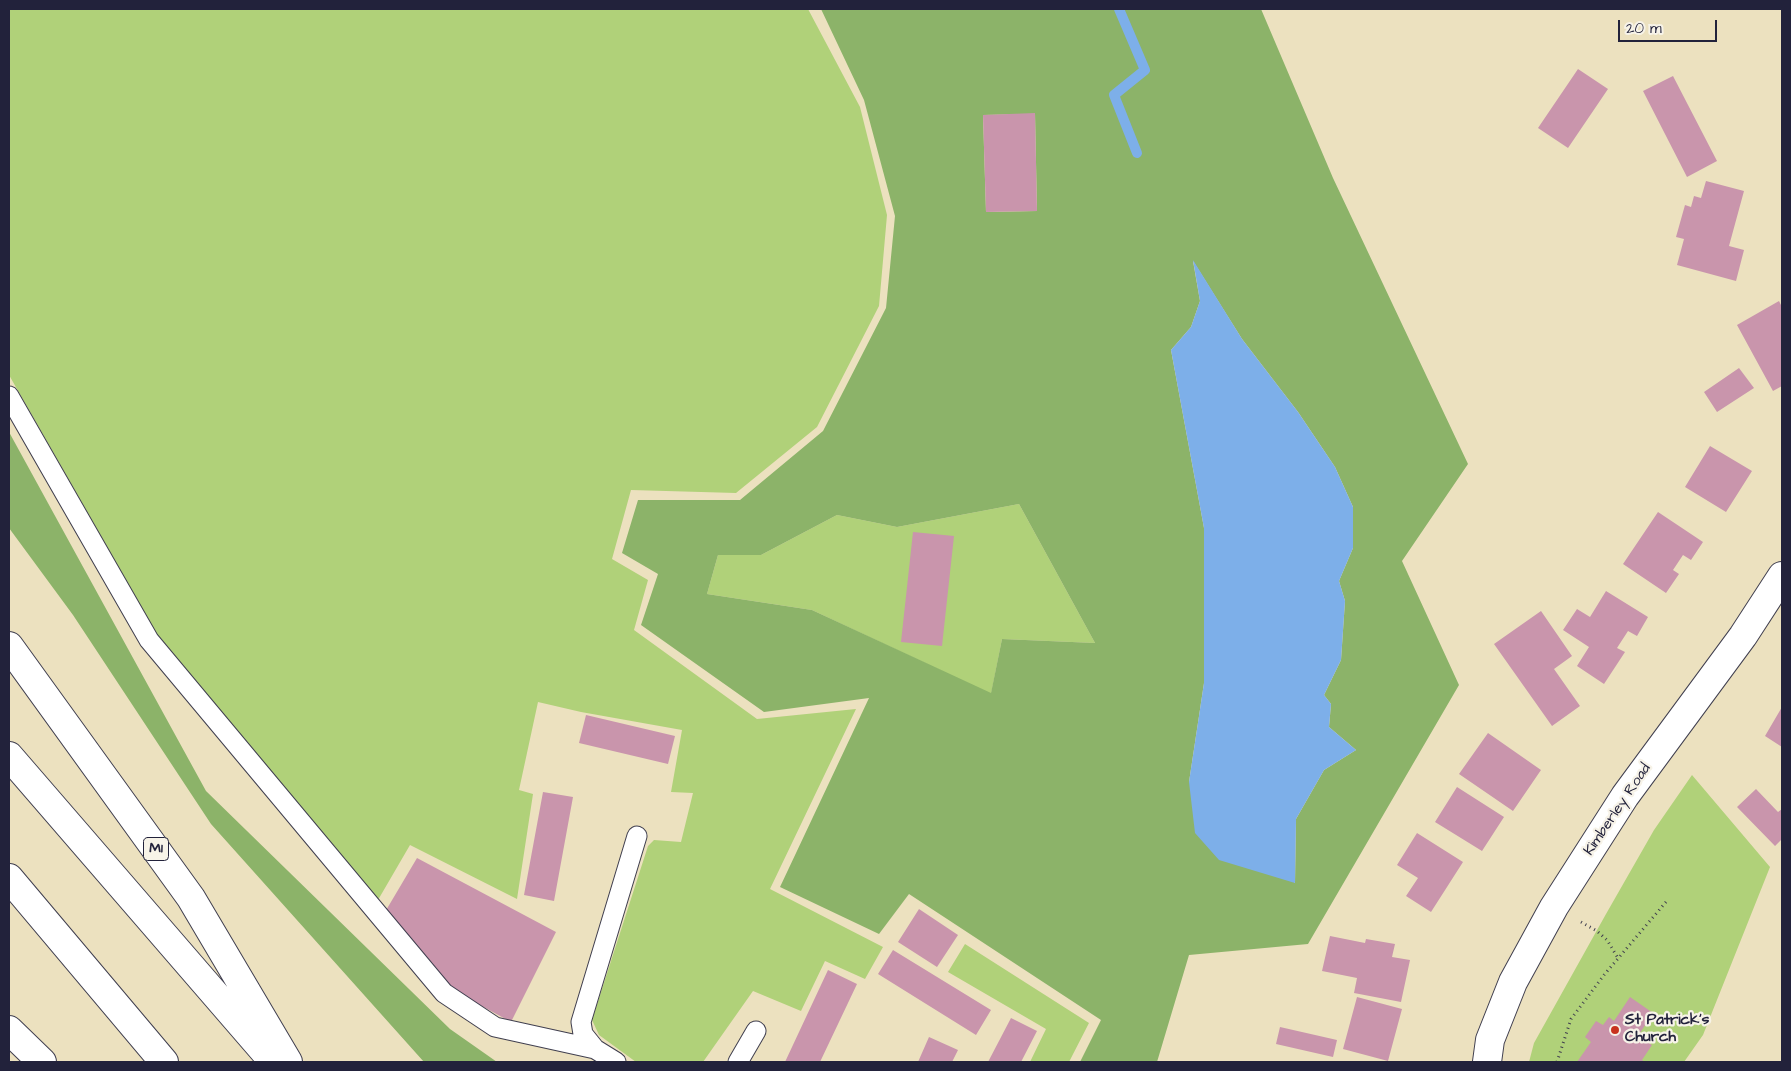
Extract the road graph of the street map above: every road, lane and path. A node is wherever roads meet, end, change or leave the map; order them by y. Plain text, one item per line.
1 (9, 396) edge
2 (1782, 576) edge
3 (9, 646) edge
4 (9, 756) edge
5 (637, 836) dead end
6 (9, 878) edge
7 (1666, 902) dead end
8 (1554, 907) junction
9 (1618, 958) junction
10 (9, 1030) edge
11 (756, 1031) dead end
12 (594, 1049) junction
13 (42, 1062) edge
14 (164, 1062) edge
15 (274, 1062) edge
16 (288, 1062) edge
17 (616, 1062) edge
18 (738, 1062) edge
19 (1487, 1062) edge
20 (1557, 1062) edge

1 - 12 lane
2 - 8 main road, Kimberley Road
3 - 16 main road, M1
4 - 15 main road
5 - 12 lane
6 - 14 main road
7 - 9 path
8 - 9 path
8 - 19 main road, Kimberley Road
9 - 20 path
10 - 13 main road
11 - 18 lane
12 - 17 lane

